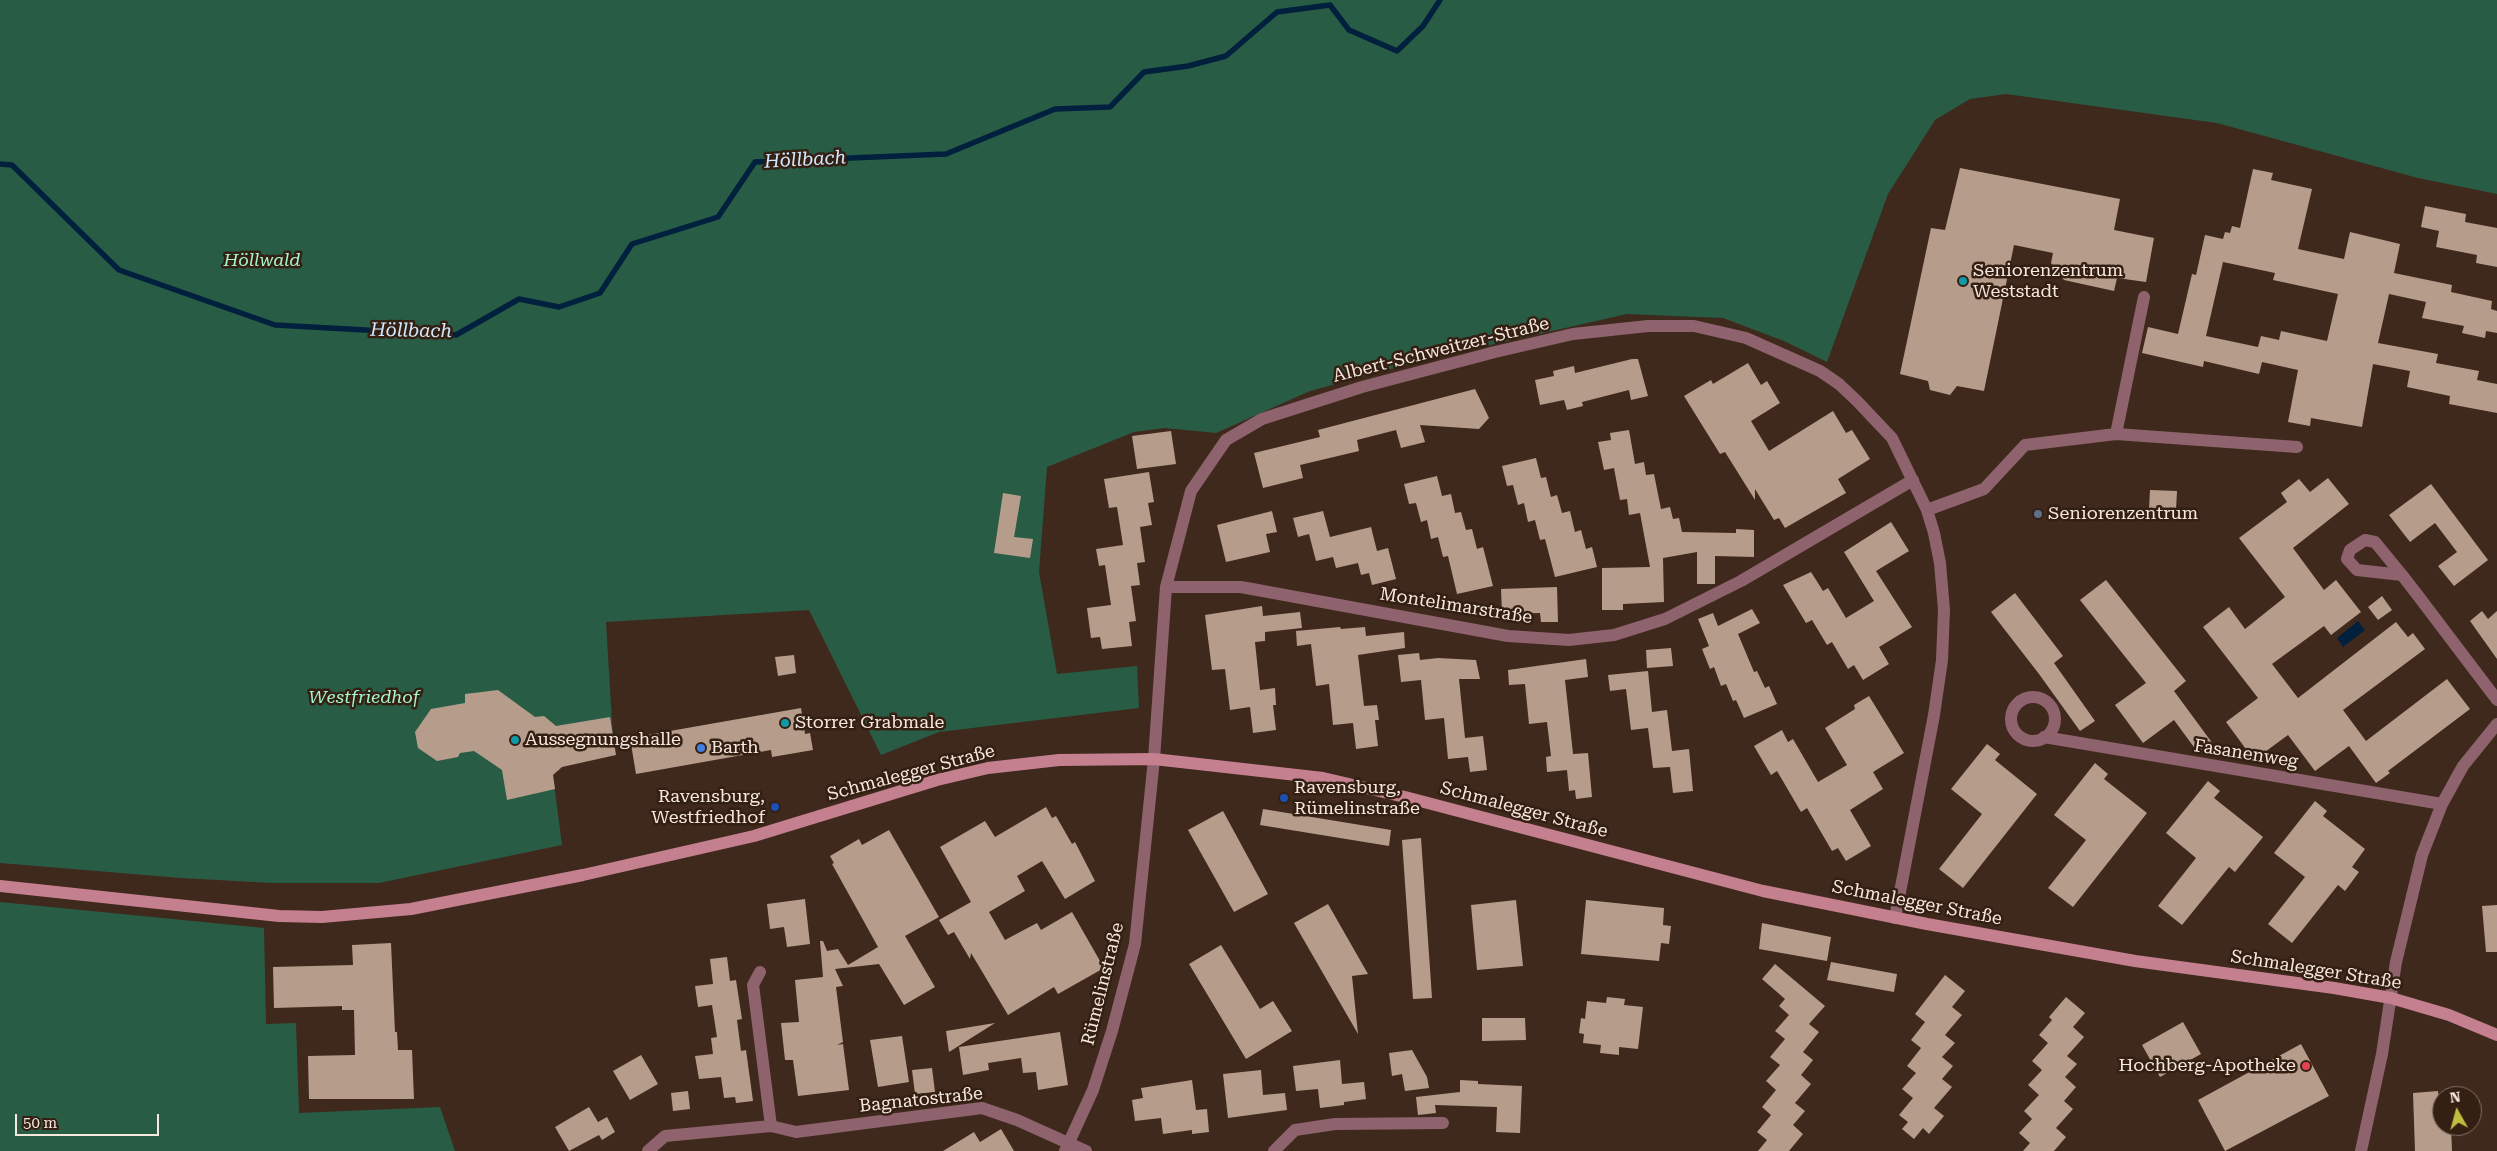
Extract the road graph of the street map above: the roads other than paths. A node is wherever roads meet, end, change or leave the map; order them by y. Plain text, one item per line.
1 (2144, 297) dead end
2 (2116, 434) junction
3 (2297, 447) dead end
4 (1913, 480) junction
5 (1926, 510) junction
6 (2402, 575) dead end
7 (1166, 587) junction
8 (2497, 700) edge
9 (2497, 724) edge
10 (2044, 738) dead end
11 (1154, 759) junction
12 (2442, 804) junction
13 (0, 886) edge
14 (1895, 918) junction
15 (760, 972) dead end
16 (2391, 998) junction
17 (2497, 1035) edge
18 (1443, 1123) dead end
19 (771, 1126) junction
20 (1067, 1147) edge
21 (648, 1151) edge
22 (1086, 1151) edge
23 (1274, 1151) edge
24 (2361, 1151) edge

1 - 2 street
2 - 3 street
2 - 5 street
4 - 5 street, Albert-Schweitzer-Straße
4 - 7 street, Montelimarstraße
4 - 7 street, Albert-Schweitzer-Straße
5 - 14 street, Albert-Schweitzer-Straße
6 - 8 street
7 - 11 street, Albert-Schweitzer-Straße
9 - 12 street
10 - 12 street, Fasanenweg
11 - 13 street, Schmalegger Straße
11 - 14 street, Schmalegger Straße
11 - 20 street, Rümelinstraße
12 - 16 street
14 - 16 street, Schmalegger Straße
15 - 19 street
16 - 17 street, Schmalegger Straße
16 - 24 street
18 - 23 street
19 - 20 street, Bagnatostraße
19 - 21 street, Bagnatostraße
20 - 22 street, Bagnatostraße

